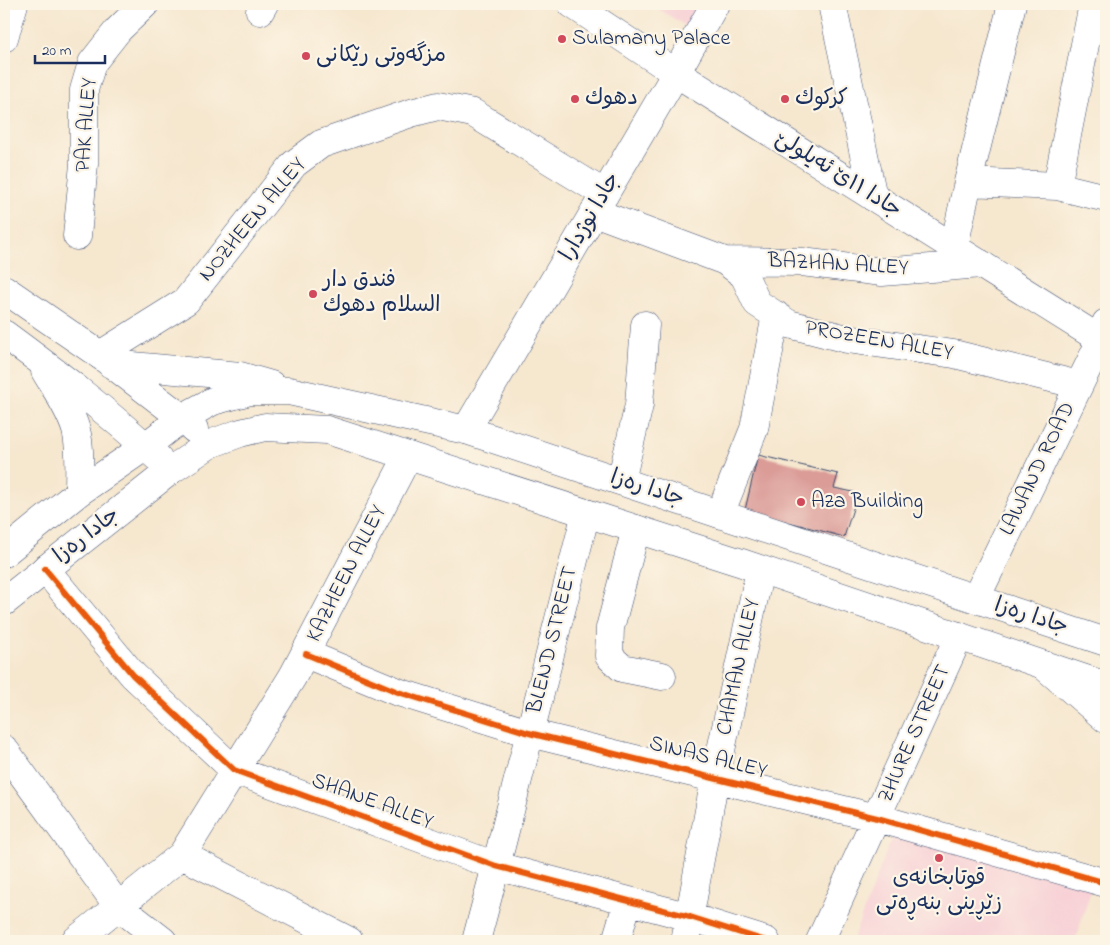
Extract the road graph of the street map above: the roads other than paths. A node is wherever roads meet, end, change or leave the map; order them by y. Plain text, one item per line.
1 (14, 4) edge
2 (145, 4) edge
3 (572, 4) edge
4 (715, 4) edge
5 (832, 4) edge
6 (1012, 4) edge
7 (1093, 4) edge
8 (4, 38) edge
9 (676, 73) junction
10 (968, 182) junction
11 (1057, 186) junction
12 (873, 197) junction
13 (1106, 198) edge
14 (599, 203) junction
15 (77, 236) dead end
16 (954, 247) junction
17 (725, 260) junction
18 (981, 264) junction
19 (4, 289) edge
20 (776, 315) junction
21 (645, 325) dead end
22 (4, 334) edge
23 (1104, 335) edge
24 (36, 358) junction
25 (106, 359) junction
26 (1079, 385) junction
27 (289, 391) junction
28 (182, 418) junction
29 (466, 430) junction
30 (210, 444) junction
31 (146, 446) junction
32 (408, 456) junction
33 (171, 470) junction
34 (621, 481) junction
35 (79, 492) junction
36 (586, 513) junction
37 (720, 514) junction
38 (636, 529) junction
39 (4, 553) edge
40 (45, 569) junction
41 (760, 570) junction
42 (976, 598) junction
43 (4, 602) edge
44 (959, 636) junction
45 (1106, 642) edge
46 (306, 654) junction
47 (1043, 665) junction
48 (662, 676) dead end
49 (1106, 686) edge
50 (1106, 719) edge
51 (529, 732) junction
52 (4, 749) edge
53 (234, 770) junction
54 (715, 778) junction
55 (877, 818) junction
56 (182, 855) junction
57 (496, 866) junction
58 (1106, 883) edge
59 (628, 901) junction
60 (118, 906) junction
61 (688, 929) edge
62 (75, 941) edge
63 (163, 941) edge
64 (349, 941) edge
65 (476, 941) edge
66 (616, 941) edge
67 (766, 941) edge
68 (820, 941) edge

1 - 8 main road
2 - 15 main road, PAK ALLEY
3 - 9 main road, جادا ١١ێ ئه‌یلولێ
4 - 9 main road, جادا نوژدارا
5 - 12 main road
6 - 10 main road
7 - 11 main road
9 - 12 main road, جادا ١١ێ ئه‌یلولێ
9 - 14 main road, جادا نوژدارا
10 - 11 main road
10 - 16 main road
11 - 13 main road
12 - 16 main road, جادا ١١ێ ئه‌یلولێ
14 - 17 main road, PROZEEN ALLEY
14 - 25 main road, NOZHEEN ALLEY
14 - 29 main road, جادا نوژدارا
16 - 18 main road, جادا ١١ێ ئه‌یلولێ
17 - 18 main road, BAZHAN ALLEY
17 - 20 main road, PROZEEN ALLEY
18 - 23 main road, جادا ١١ێ ئه‌یلولێ
19 - 25 main road
20 - 26 main road, PROZEEN ALLEY
20 - 37 main road
21 - 34 main road
22 - 24 main road
23 - 26 main road, LAWAND ROAD
24 - 31 main road
24 - 35 main road
25 - 27 main road
25 - 28 main road
26 - 42 main road, LAWAND ROAD
27 - 28 main road, جادا ره‌زا
27 - 29 main road, جادا ره‌زا
28 - 30 main road
28 - 31 main road, جادا ره‌زا
29 - 34 main road, جادا ره‌زا
30 - 32 main road, جادا ره‌زا
30 - 33 main road, جادا ره‌زا
31 - 33 main road
31 - 35 main road, جادا ره‌زا
32 - 36 main road, جادا ره‌زا
32 - 46 main road, KAZHEEN ALLEY
33 - 40 main road, جادا ره‌زا
34 - 37 main road, جادا ره‌زا
35 - 39 main road, جادا ره‌زا
36 - 38 main road, جادا ره‌زا
36 - 51 main road, BLEND STREET
37 - 42 main road, جادا ره‌زا
38 - 41 main road, جادا ره‌زا
38 - 48 main road
40 - 43 main road, جادا ره‌زا
40 - 53 main road, SHANE ALLEY
41 - 44 main road, جادا ره‌زا
41 - 54 main road, CHAMAN ALLEY
42 - 45 main road, جادا ره‌زا
44 - 47 main road, جادا ره‌زا
44 - 55 main road, ZHURE STREET
46 - 51 main road, SINAS ALLEY
46 - 53 main road, KAZHEEN ALLEY
47 - 49 main road, جادا ره‌زا
47 - 50 main road
51 - 54 main road, SINAS ALLEY
51 - 57 main road, BLEND STREET
52 - 60 main road
53 - 56 main road, KAZHEEN ALLEY
53 - 57 main road, SHANE ALLEY
54 - 55 main road, SINAS ALLEY
54 - 61 main road, CHAMAN ALLEY
55 - 58 main road, SINAS ALLEY
55 - 68 main road, ZHURE STREET
56 - 60 main road, KAZHEEN ALLEY
56 - 64 main road
57 - 59 main road, SHANE ALLEY
57 - 65 main road, BLEND STREET
59 - 61 main road, SHANE ALLEY
59 - 66 main road
60 - 62 main road, KAZHEEN ALLEY
60 - 63 main road
61 - 67 main road, SHANE ALLEY

